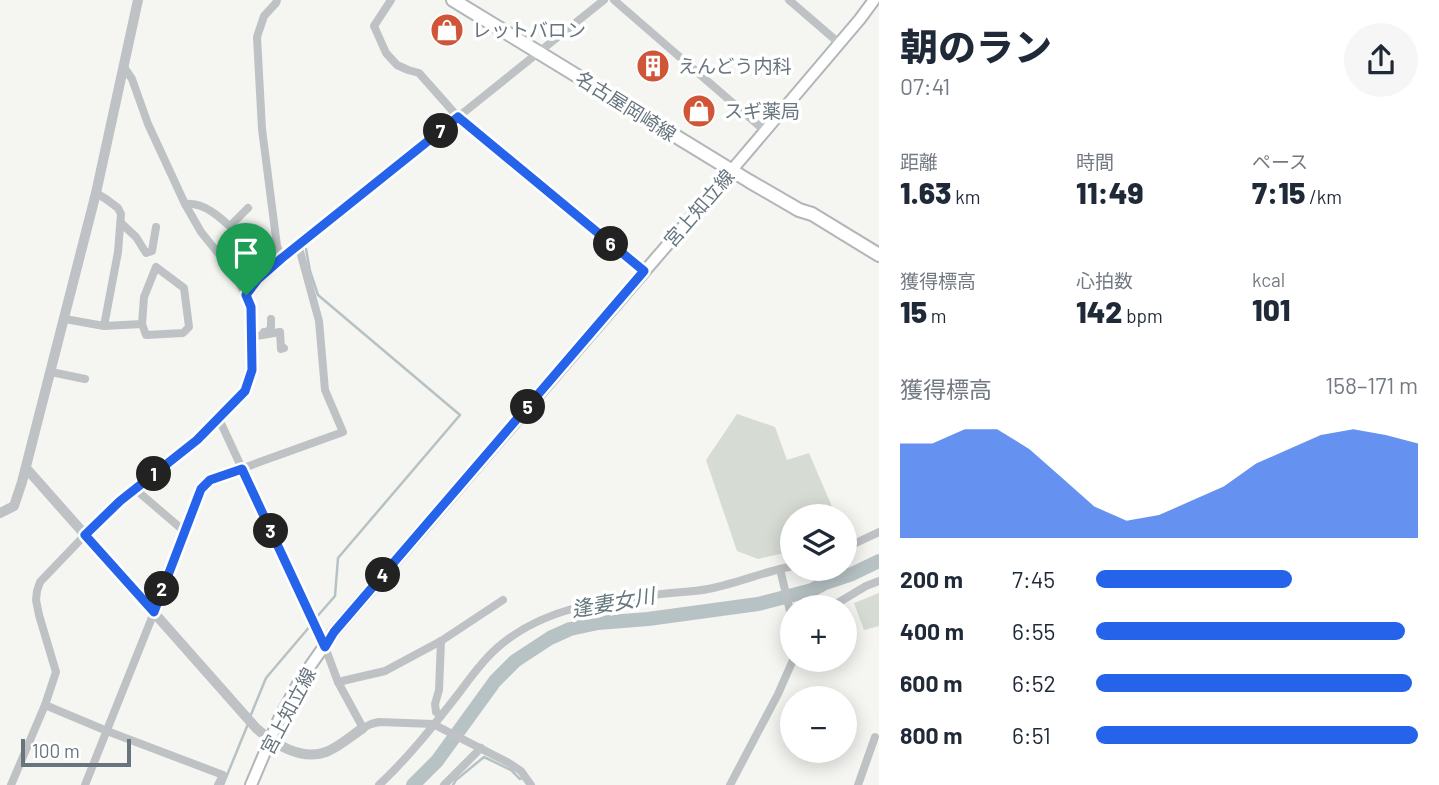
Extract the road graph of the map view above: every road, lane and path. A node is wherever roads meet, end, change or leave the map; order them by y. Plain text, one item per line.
1 (138, 0) edge
2 (277, 0) edge
3 (391, 0) edge
4 (453, 0) edge
5 (604, 0) edge
6 (614, 0) edge
7 (789, 0) edge
8 (874, 0) edge
9 (839, 43) junction
10 (539, 52) junction
11 (124, 67) junction
12 (458, 117) junction
13 (765, 131) junction
14 (732, 171) junction
15 (96, 193) junction
16 (185, 204) junction
17 (248, 208) dead end
18 (799, 210) junction
19 (121, 223) junction
20 (230, 226) junction
21 (156, 227) dead end
22 (239, 235) dead end
23 (298, 244) junction
24 (879, 255) edge
25 (282, 258) junction
26 (879, 264) edge
27 (644, 271) junction
28 (246, 295) junction
29 (65, 319) junction
30 (271, 319) dead end
31 (142, 324) junction
32 (104, 326) junction
33 (251, 335) junction
34 (284, 348) dead end
35 (51, 372) junction
36 (85, 379) dead end
37 (219, 419) junction
38 (26, 468) junction
39 (242, 469) junction
40 (135, 489) junction
41 (0, 513) edge
42 (184, 531) junction
43 (879, 532) edge
44 (85, 535) junction
45 (857, 542) edge
46 (780, 572) edge
47 (879, 581) edge
48 (851, 595) edge
49 (503, 600) dead end
50 (154, 612) junction
51 (442, 641) junction
52 (325, 647) junction
53 (788, 672) edge
54 (338, 682) junction
55 (45, 705) junction
56 (441, 715) junction
57 (436, 725) junction
58 (363, 728) junction
59 (107, 731) junction
60 (875, 737) dead end
61 (270, 741) junction
62 (479, 747) junction
63 (733, 784) edge
64 (10, 785) edge
65 (86, 785) edge
66 (218, 785) edge
67 (251, 785) edge
68 (379, 785) edge
69 (444, 785) edge
70 (531, 785) edge
71 (858, 785) edge

1 - 11 street
2 - 25 street
3 - 12 street
4 - 10 main road, 名古屋岡崎線
5 - 10 street
6 - 13 street
7 - 9 street
8 - 9 main road, 宮上知立線
9 - 13 main road, 宮上知立線
10 - 12 street
10 - 14 main road, 名古屋岡崎線
11 - 15 street
11 - 16 street
12 - 23 street
12 - 27 street
13 - 14 main road, 宮上知立線
14 - 18 main road, 名古屋岡崎線
14 - 27 main road, 宮上知立線
15 - 19 street
15 - 29 street
16 - 20 street
16 - 28 street
17 - 20 street
18 - 24 main road, 名古屋岡崎線
18 - 26 main road, 名古屋岡崎線
19 - 21 street
19 - 32 street
20 - 22 street
23 - 25 street
23 - 39 street
25 - 28 street
27 - 52 main road, 宮上知立線
28 - 33 street
29 - 32 street
29 - 35 street
30 - 33 street
31 - 31 street
31 - 32 street
33 - 34 street
33 - 37 street
35 - 36 street
35 - 38 street
37 - 39 street
37 - 40 street
38 - 41 street
38 - 44 street
39 - 42 street
39 - 52 street
40 - 42 street
40 - 44 street
42 - 50 street
43 - 45 street
44 - 50 street
44 - 55 street
46 - 56 street
47 - 48 street
49 - 51 street
50 - 59 street
50 - 61 street
51 - 54 street
51 - 56 street
52 - 54 street
52 - 61 main road, 宮上知立線
53 - 63 street
54 - 58 street
55 - 59 street
55 - 64 street
56 - 57 street
57 - 58 street
57 - 62 street
57 - 68 street
58 - 61 street
59 - 65 street
59 - 66 street
60 - 71 street
61 - 67 main road, 宮上知立線
62 - 69 street
62 - 70 street

